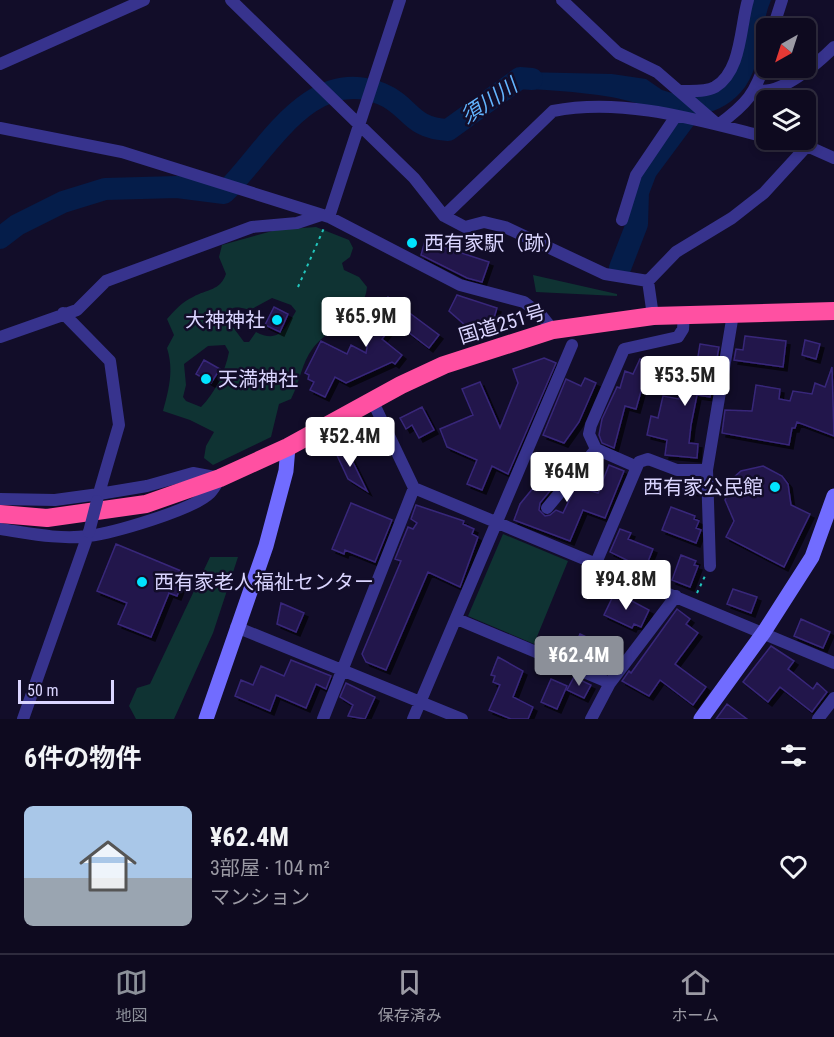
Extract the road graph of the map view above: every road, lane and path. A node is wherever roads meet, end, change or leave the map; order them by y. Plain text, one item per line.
1 (144, 0) edge
2 (231, 0) edge
3 (400, 0) edge
4 (563, 0) edge
5 (748, 0) edge
6 (782, 0) edge
7 (776, 18) edge
8 (834, 47) edge
9 (0, 64) edge
10 (760, 78) edge
11 (756, 90) joint
12 (776, 90) edge
13 (683, 92) junction
14 (683, 118) junction
15 (714, 121) junction
16 (359, 124) junction
17 (0, 128) edge
18 (756, 134) edge
19 (804, 150) edge
20 (814, 150) edge
21 (834, 158) edge
22 (325, 216) junction
23 (444, 216) junction
24 (622, 220) dead end
25 (648, 281) junction
26 (298, 287) dead end
27 (834, 311) edge
28 (63, 313) junction
29 (733, 314) junction
30 (684, 315) junction
31 (653, 316) junction
32 (553, 330) junction
33 (0, 337) edge
34 (572, 345) dead end
35 (373, 402) junction
36 (288, 447) junction
37 (596, 449) junction
38 (635, 466) junction
39 (707, 470) junction
40 (220, 478) junction
41 (414, 488) junction
42 (834, 496) edge
43 (98, 497) junction
44 (0, 499) edge
45 (547, 508) dead end
46 (0, 514) edge
47 (498, 522) junction
48 (0, 529) edge
49 (88, 534) junction
50 (596, 563) junction
51 (710, 566) joint
52 (676, 596) junction
53 (693, 603) junction
54 (457, 619) junction
55 (236, 627) junction
56 (764, 632) junction
57 (834, 663) edge
58 (343, 671) junction
59 (610, 683) junction
60 (834, 698) edge
61 (420, 702) junction
62 (23, 719) edge
63 (206, 719) edge
64 (323, 719) edge
65 (413, 719) edge
66 (462, 719) edge
67 (591, 719) edge
68 (701, 719) edge
69 (818, 719) edge

1 - 9 street
2 - 16 street
3 - 16 street
4 - 13 street
5 - 13 street
6 - 7 street
8 - 12 street
10 - 11 street
11 - 15 street
13 - 15 street
14 - 15 street
14 - 23 street
14 - 24 street
15 - 18 street
16 - 22 street
16 - 23 street
17 - 22 street
19 - 25 street
20 - 21 street
22 - 26 path
22 - 28 street
22 - 32 street
23 - 25 street
25 - 31 street
27 - 29 highway, 国道251号
28 - 33 street
28 - 43 street
29 - 30 highway, 国道251号
29 - 39 street
30 - 31 highway, 国道251号
30 - 37 street
31 - 32 highway, 国道251号
32 - 35 highway, 国道251号
34 - 47 street
35 - 36 highway, 国道251号
35 - 41 street
36 - 40 highway, 国道251号
36 - 55 street
37 - 38 street
37 - 45 street
38 - 39 street
38 - 50 street
39 - 51 street
40 - 43 street
40 - 46 highway, 国道251号
40 - 49 street
41 - 47 street
41 - 58 street
42 - 56 street
43 - 44 street
43 - 49 street, bridge
47 - 50 street
47 - 54 street
48 - 49 street
49 - 62 street
50 - 52 street
51 - 53 path
52 - 53 street
52 - 59 street
53 - 56 street
54 - 59 street
54 - 61 street
55 - 58 street
55 - 63 street
56 - 57 street
56 - 68 street
58 - 61 street
58 - 64 street
59 - 67 street
60 - 69 street
61 - 65 street
61 - 66 street

